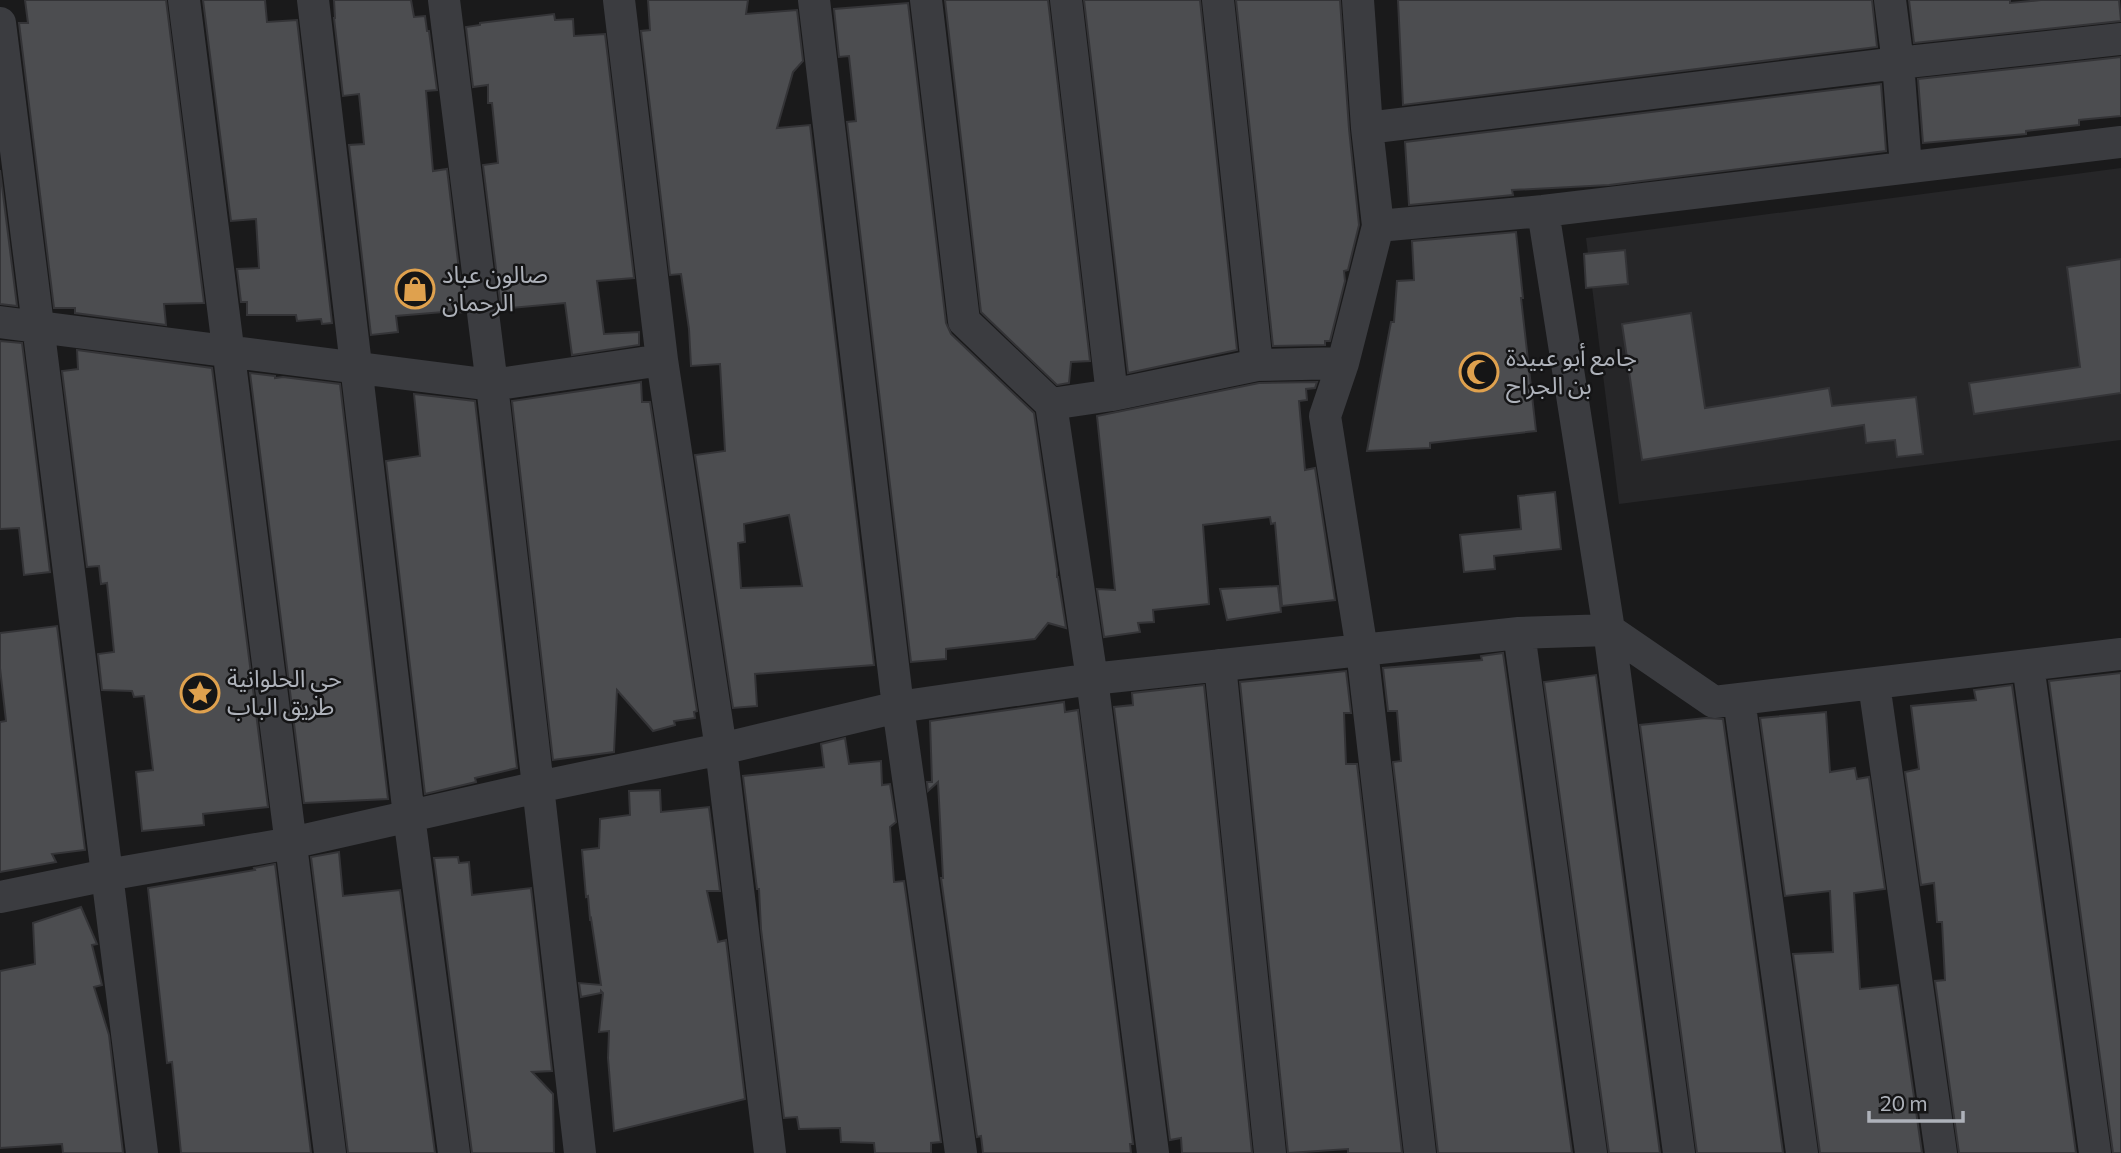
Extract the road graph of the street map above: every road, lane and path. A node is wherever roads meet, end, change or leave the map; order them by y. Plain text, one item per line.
1 (184, 0) edge
2 (313, 0) edge
3 (444, 0) edge
4 (619, 0) edge
5 (814, 0) edge
6 (926, 0) edge
7 (1066, 0) edge
8 (1218, 0) edge
9 (1358, 0) edge
10 (1890, 0) edge
11 (0, 23) edge
12 (2121, 39) edge
13 (1898, 63) junction
14 (1367, 128) junction
15 (2121, 142) edge
16 (1906, 167) junction
17 (1543, 211) junction
18 (1378, 226) junction
19 (0, 322) edge
20 (38, 327) junction
21 (228, 351) junction
22 (662, 360) junction
23 (1343, 363) junction
24 (1257, 365) junction
25 (355, 368) junction
26 (492, 385) junction
27 (1112, 396) junction
28 (1051, 404) junction
29 (1609, 629) junction
30 (1519, 633) junction
31 (1362, 650) junction
32 (2121, 654) edge
33 (1220, 665) junction
34 (2028, 665) junction
35 (1092, 679) junction
36 (1874, 684) junction
37 (1739, 699) junction
38 (898, 707) junction
39 (721, 749) junction
40 (538, 787) junction
41 (409, 816) junction
42 (291, 843) junction
43 (107, 875) junction
44 (0, 897) edge
45 (142, 1153) edge
46 (330, 1153) edge
47 (454, 1153) edge
48 (580, 1153) edge
49 (770, 1153) edge
50 (961, 1153) edge
51 (1153, 1153) edge
52 (1270, 1153) edge
53 (1420, 1153) edge
54 (1591, 1153) edge
55 (1679, 1153) edge
56 (1802, 1153) edge
57 (1941, 1153) edge
58 (2095, 1153) edge

1 - 21 street
2 - 25 street
3 - 26 street
4 - 22 street
5 - 38 street
6 - 28 street
7 - 27 street
8 - 24 street
9 - 14 street
10 - 13 street
11 - 20 street
12 - 13 street
13 - 14 street
13 - 16 street
14 - 18 street
15 - 16 street
16 - 17 street
17 - 18 street
17 - 29 street
18 - 23 street
19 - 20 street
20 - 21 street
20 - 43 street
21 - 25 street
21 - 42 street
22 - 26 street
22 - 39 street
23 - 24 street
23 - 31 street
24 - 27 street
25 - 26 street
25 - 41 street
26 - 40 street
27 - 28 street
28 - 35 street
29 - 30 street
29 - 37 street
29 - 55 street
30 - 31 street
30 - 54 street
31 - 33 street
31 - 53 street
32 - 34 street
33 - 35 street
33 - 52 street
34 - 36 street
34 - 58 street
35 - 38 street
35 - 51 street
36 - 37 street
36 - 57 street
37 - 56 street
38 - 39 street
38 - 50 street
39 - 40 street
39 - 49 street
40 - 41 street
40 - 48 street
41 - 42 street
41 - 47 street
42 - 43 street
42 - 46 street
43 - 44 street
43 - 45 street

